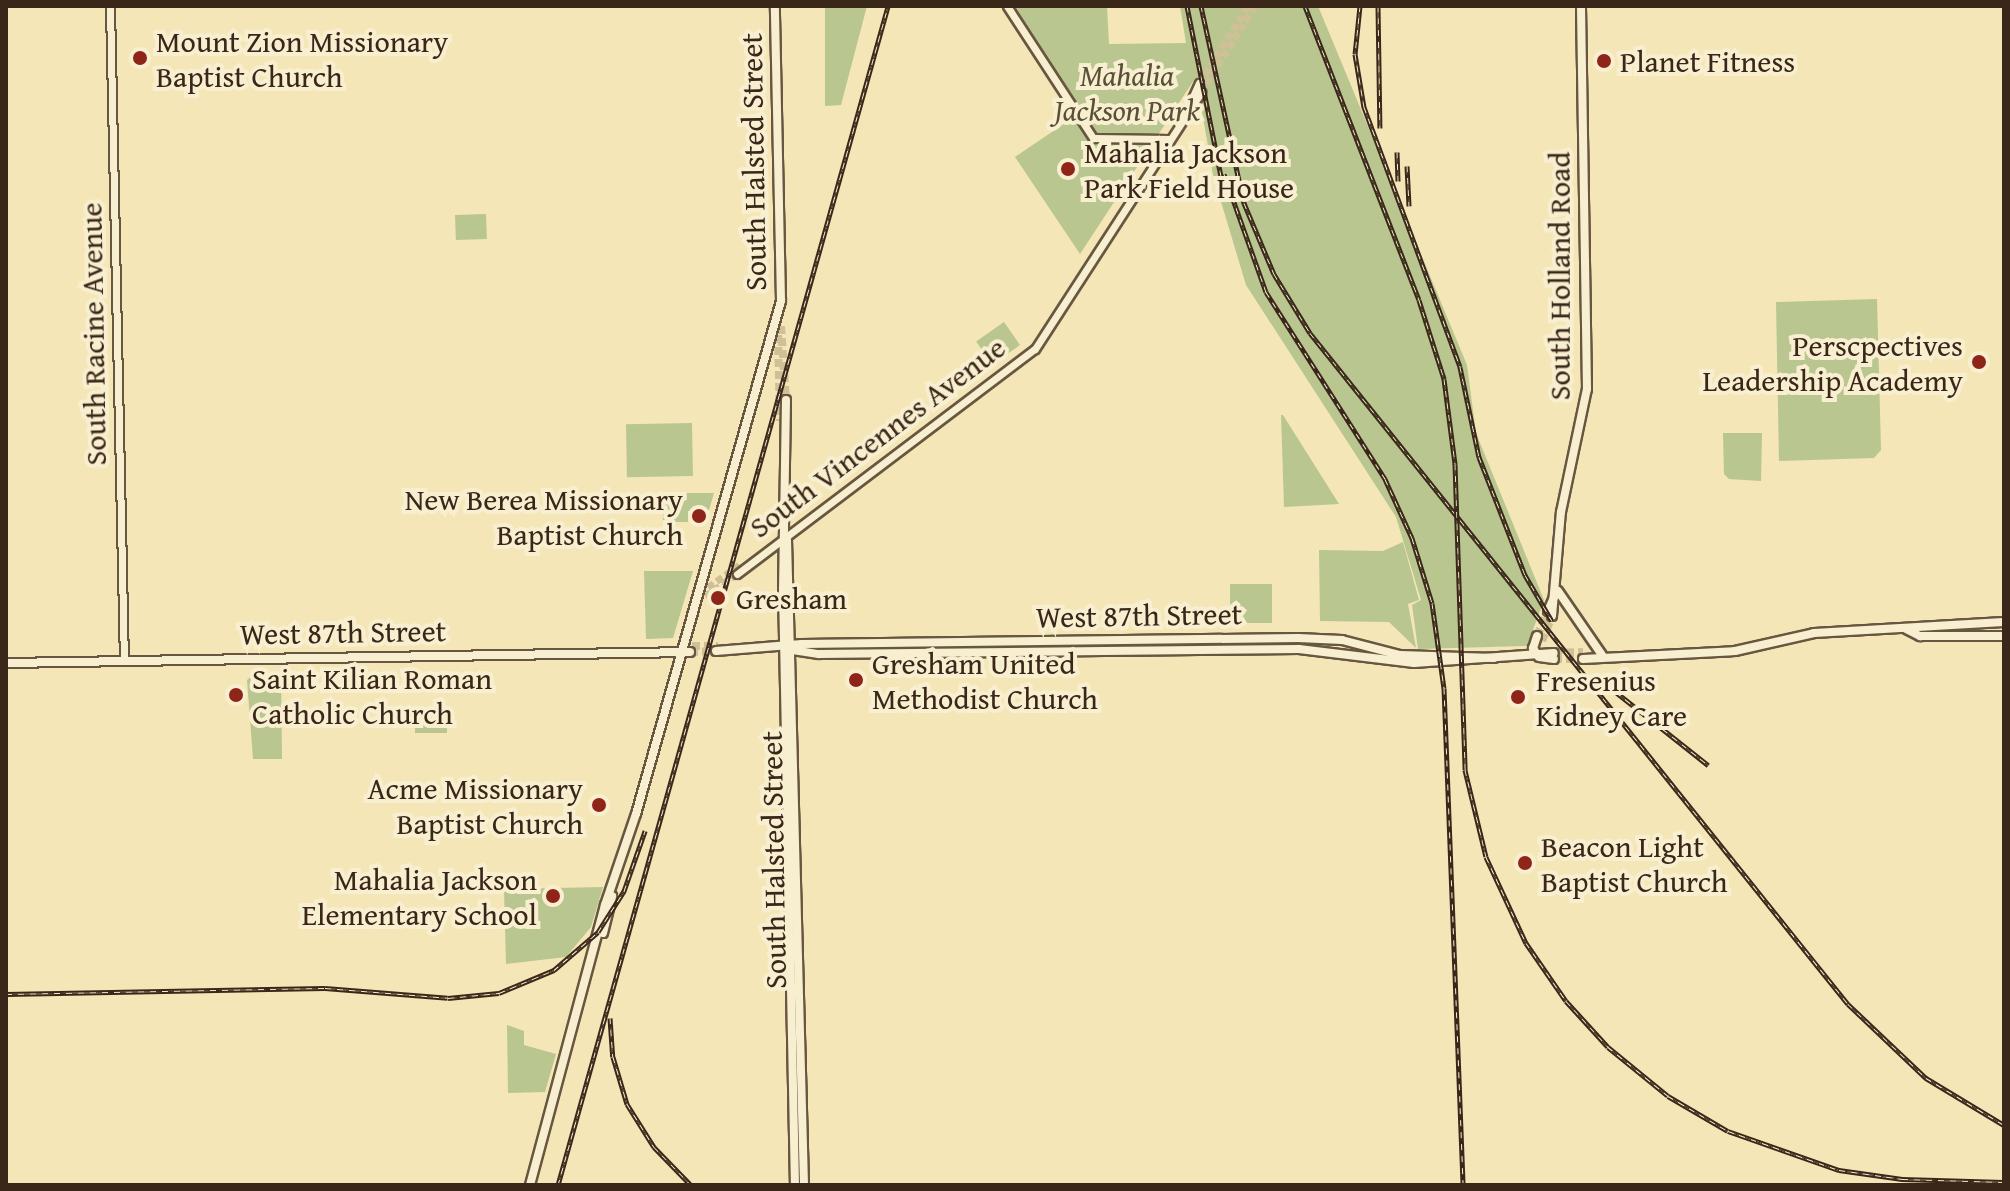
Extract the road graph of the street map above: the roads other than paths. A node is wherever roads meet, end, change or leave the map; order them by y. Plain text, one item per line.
1 (110, 6) edge
2 (775, 6) edge
3 (1007, 6) edge
4 (1581, 6) edge
5 (1200, 87) tunnel mouth
6 (1169, 139) junction
7 (775, 317) junction
8 (780, 330) tunnel mouth
9 (786, 400) tunnel mouth
10 (786, 535) junction
11 (739, 569) tunnel mouth
12 (708, 587) tunnel mouth
13 (1557, 590) junction
14 (700, 597) junction
15 (1550, 613) tunnel mouth
16 (2004, 622) edge
17 (1906, 629) junction
18 (2004, 636) edge
19 (1539, 639) tunnel mouth
20 (717, 648) tunnel mouth
21 (688, 649) junction
22 (790, 649) junction
23 (1602, 655) junction
24 (1538, 656) junction
25 (1554, 656) tunnel mouth
26 (1583, 656) tunnel mouth
27 (124, 661) junction
28 (6, 663) edge
29 (530, 1185) edge
30 (795, 1185) edge
31 (804, 1185) edge

1 - 27 street, South Racine Avenue
2 - 7 main road, South Halsted Street
3 - 6 street
4 - 13 main road, South Holland Road
5 - 6 street, South Vincennes Avenue
6 - 10 street, South Vincennes Avenue
7 - 8 main road, South Halsted Street
7 - 14 main road
9 - 10 main road, South Halsted Street
10 - 11 street, South Vincennes Avenue
10 - 22 main road, South Halsted Street
12 - 14 street
13 - 15 main road, South Holland Road
13 - 23 main road
14 - 21 main road
16 - 17 main road
17 - 18 main road
17 - 23 main road
19 - 24 main road
20 - 22 main road, West 87th Street
21 - 27 main road, West 87th Street
21 - 29 main road
22 - 24 main road, West 87th Street
22 - 30 main road, South Halsted Street
22 - 31 main road, South Halsted Street
23 - 26 main road
24 - 25 main road, West 87th Street
27 - 28 main road, West 87th Street

